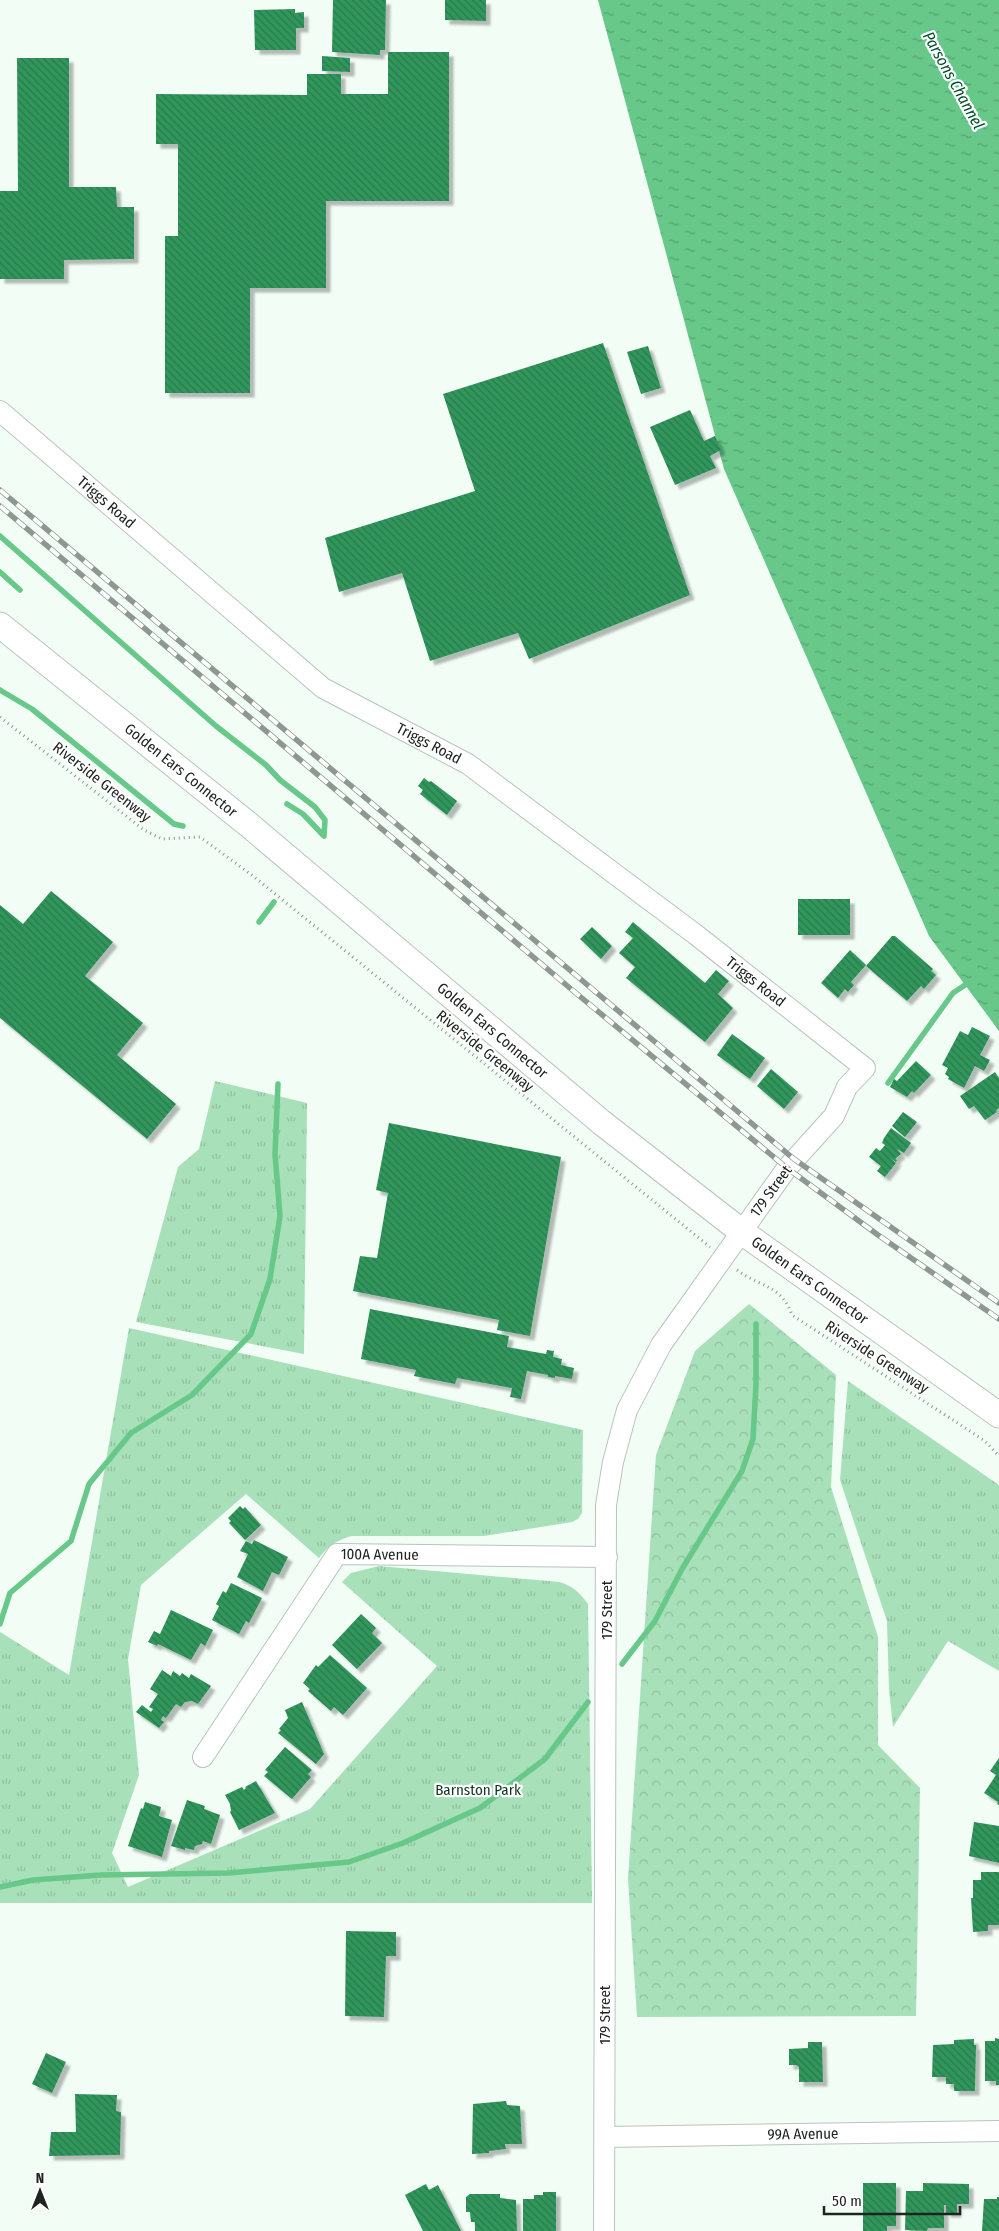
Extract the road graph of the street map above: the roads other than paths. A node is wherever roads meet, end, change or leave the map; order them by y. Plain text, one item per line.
1 (0, 411) edge
2 (0, 625) edge
3 (865, 1068) joint
4 (742, 1232) junction
5 (999, 1415) edge
6 (607, 1557) junction
7 (203, 1757) dead end
8 (999, 2131) edge
9 (605, 2137) junction
10 (604, 2231) edge

1 - 3 street, Triggs Road
2 - 4 main road, Golden Ears Connector
3 - 4 street, 179 Street
4 - 5 main road, Golden Ears Connector
4 - 6 street, 179 Street
6 - 7 street, 100A Avenue
6 - 9 street, 179 Street
8 - 9 street, 99A Avenue
9 - 10 street, 179 Street

